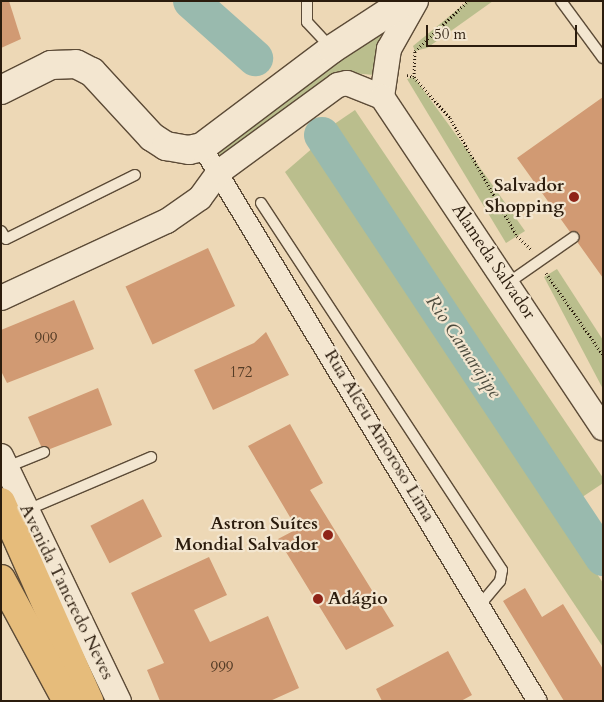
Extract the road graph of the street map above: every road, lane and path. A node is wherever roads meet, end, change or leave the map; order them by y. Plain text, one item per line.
1 (306, 1) edge
2 (406, 1) edge
3 (416, 1) edge
4 (468, 1) edge
5 (561, 1) edge
6 (330, 51) junction
7 (603, 58) edge
8 (385, 69) junction
9 (414, 77) junction
10 (1, 90) edge
11 (382, 97) junction
12 (212, 140) junction
13 (219, 172) junction
14 (135, 174) dead end
15 (261, 203) dead end
16 (1, 232) edge
17 (574, 237) dead end
18 (542, 259) junction
19 (508, 283) junction
20 (1, 298) edge
21 (603, 355) edge
22 (603, 428) edge
23 (44, 452) dead end
24 (152, 457) dead end
25 (4, 461) edge
26 (1, 502) edge
27 (27, 510) junction
28 (1, 579) edge
29 (480, 605) junction
30 (67, 701) edge
31 (89, 701) edge
32 (119, 701) edge
33 (538, 701) edge

1 - 6 lane
2 - 6 main road
3 - 8 street
4 - 9 path
5 - 7 lane
6 - 12 main road
8 - 9 path
8 - 11 street
9 - 18 path
10 - 12 main road
11 - 13 street
11 - 19 street, Alameda Salvador
12 - 13 street, Rua Alceu Amoroso Lima
13 - 20 street
13 - 29 street, Rua Alceu Amoroso Lima
14 - 16 lane
15 - 29 lane
17 - 18 lane
18 - 19 lane
18 - 21 path
19 - 22 street, Alameda Salvador
23 - 25 lane
24 - 27 lane
25 - 27 street, Avenida Tancredo Neves
26 - 31 main road
27 - 32 street, Avenida Tancredo Neves
28 - 30 main road
29 - 33 street, Rua Alceu Amoroso Lima

